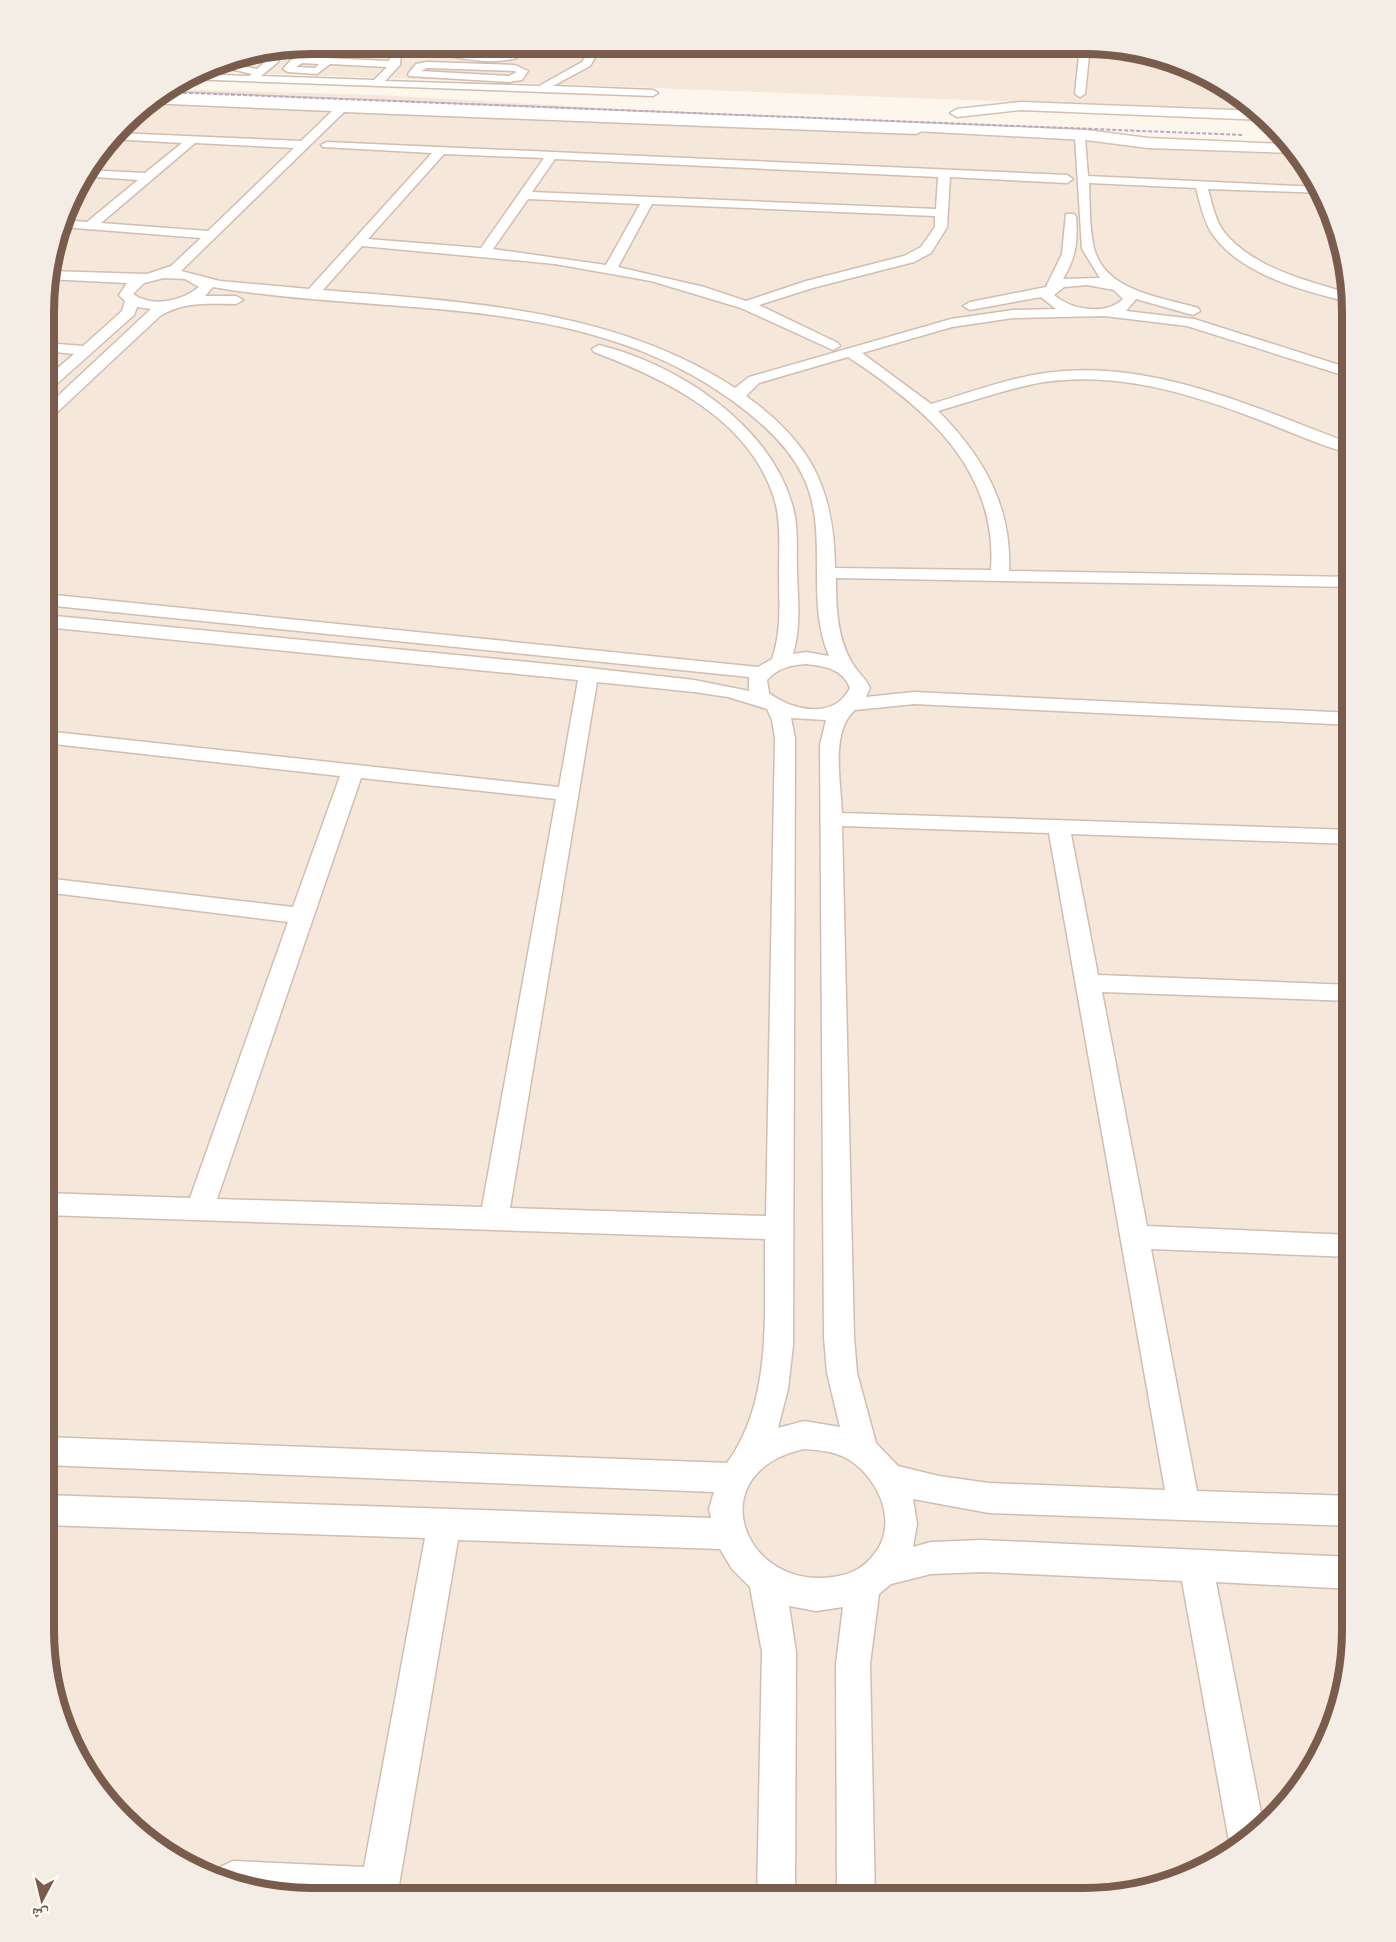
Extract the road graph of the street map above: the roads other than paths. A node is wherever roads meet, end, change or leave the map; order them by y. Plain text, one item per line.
1 (395, 54) edge
2 (450, 54) edge
3 (515, 54) edge
4 (592, 54) edge
5 (1084, 54) edge
6 (328, 61) dead end
7 (393, 64) junction
8 (261, 71) dead end
9 (331, 72) dead end
10 (533, 75) dead end
11 (544, 75) dead end
12 (568, 76) junction
13 (207, 77) edge
14 (252, 79) junction
15 (194, 83) edge
16 (391, 83) junction
17 (542, 89) junction
18 (1080, 94) dead end
19 (169, 96) edge
20 (650, 97) junction
21 (162, 101) edge
22 (342, 108) junction
23 (363, 109) junction
24 (840, 116) junction
25 (1251, 116) edge
26 (906, 119) junction
27 (324, 126) junction
28 (345, 127) junction
29 (123, 136) edge
30 (1102, 136) junction
31 (1079, 138) junction
32 (192, 140) junction
33 (305, 145) junction
34 (1284, 149) edge
35 (441, 150) junction
36 (552, 156) junction
37 (944, 173) junction
38 (94, 174) edge
39 (148, 177) junction
40 (1083, 178) junction
41 (1200, 183) junction
42 (1311, 190) edge
43 (525, 195) junction
44 (648, 201) junction
45 (942, 213) junction
46 (70, 224) edge
47 (90, 226) junction
48 (212, 235) junction
49 (359, 242) junction
50 (484, 252) junction
51 (610, 270) junction
52 (168, 275) junction
53 (200, 275) junction
54 (56, 276) edge
55 (148, 278) junction
56 (56, 286) edge
57 (1120, 288) junction
58 (1049, 289) junction
59 (313, 293) junction
60 (1341, 295) edge
61 (129, 297) junction
62 (188, 300) junction
63 (171, 303) junction
64 (747, 305) junction
65 (1081, 312) junction
66 (1102, 312) junction
67 (833, 346) junction
68 (54, 348) edge
69 (84, 350) junction
70 (850, 352) junction
71 (1342, 360) edge
72 (1342, 371) edge
73 (706, 376) junction
74 (54, 378) edge
75 (738, 397) junction
76 (54, 407) edge
77 (929, 409) junction
78 (1342, 446) edge
79 (828, 573) junction
80 (1000, 576) junction
81 (1342, 582) edge
82 (54, 600) edge
83 (54, 622) edge
84 (780, 662) junction
85 (844, 667) junction
86 (762, 673) junction
87 (589, 674) junction
88 (771, 705) junction
89 (847, 706) junction
90 (1342, 719) edge
91 (54, 738) edge
92 (352, 772) junction
93 (567, 794) junction
94 (831, 819) junction
95 (1059, 827) junction
96 (1342, 837) edge
97 (54, 886) edge
98 (302, 916) junction
99 (1088, 983) junction
100 (1342, 993) edge
101 (54, 1204) edge
102 (200, 1209) junction
103 (494, 1219) junction
104 (780, 1228) junction
105 (1135, 1237) junction
106 (1342, 1246) edge
107 (54, 1451) edge
108 (862, 1451) junction
109 (742, 1467) junction
110 (891, 1479) junction
111 (1184, 1505) junction
112 (54, 1510) edge
113 (1342, 1511) edge
114 (444, 1524) junction
115 (729, 1534) junction
116 (1196, 1566) junction
117 (1342, 1573) edge
118 (873, 1578) junction
119 (765, 1581) junction
120 (1246, 1831) edge
121 (257, 1882) edge
122 (330, 1888) edge
123 (380, 1888) edge
124 (776, 1888) edge
125 (856, 1888) edge

1 - 7 street
2 - 3 street
4 - 12 street
5 - 18 street
6 - 7 street
7 - 16 street
8 - 14 street
9 - 16 street
10 - 16 street
11 - 12 street
12 - 17 street
13 - 14 street
14 - 16 street
15 - 16 main road
16 - 17 street
16 - 20 main road
17 - 20 street
19 - 24 main road
20 - 24 main road
21 - 22 street
22 - 23 street
22 - 27 street
23 - 28 street
23 - 31 street
24 - 26 main road
25 - 26 main road
26 - 30 main road
27 - 28 street
27 - 33 street
28 - 35 street
29 - 32 street
30 - 31 street
30 - 34 main road
31 - 40 street
32 - 33 street
32 - 39 street
33 - 48 street
35 - 36 street
35 - 49 street
36 - 37 street
36 - 43 street
37 - 45 street
37 - 58 street
38 - 39 street
39 - 47 street
40 - 41 street
40 - 57 street
41 - 42 street
41 - 60 street
43 - 44 street
43 - 50 street
44 - 45 street
44 - 51 street
45 - 64 street
46 - 47 street
47 - 48 street
48 - 52 street
49 - 50 street
49 - 59 street
50 - 51 street
51 - 64 street
52 - 53 street
52 - 55 street
53 - 59 street
53 - 62 street
54 - 55 street
55 - 61 street
56 - 61 street
57 - 58 street
57 - 66 street
57 - 71 street
58 - 65 street
58 - 67 street
59 - 73 street
61 - 63 street
61 - 69 street
62 - 63 street
62 - 84 street
63 - 76 street
64 - 67 street
65 - 66 street
65 - 70 street
66 - 72 street
67 - 73 street
68 - 69 street
69 - 74 street
70 - 75 street
70 - 77 street
73 - 75 street
75 - 79 street
77 - 78 street
77 - 80 street
79 - 80 street
79 - 85 street
80 - 81 street
82 - 86 street
83 - 87 street
84 - 85 street
84 - 86 street
85 - 89 street
86 - 88 street
87 - 88 street
87 - 93 street
88 - 89 street
88 - 104 street
89 - 90 street
89 - 94 street
91 - 92 street
92 - 93 street
92 - 98 street
93 - 103 street
94 - 95 street
94 - 108 street
95 - 96 street
95 - 99 street
97 - 98 street
98 - 102 street
99 - 100 street
99 - 105 street
101 - 102 street
102 - 103 street
103 - 104 street
104 - 109 street
105 - 106 street
105 - 111 street
107 - 109 street
108 - 109 street
108 - 110 street
109 - 115 street
110 - 111 street
110 - 118 street
111 - 113 street
112 - 114 street
114 - 115 street
114 - 123 street
115 - 119 street
116 - 117 street
116 - 118 street
116 - 120 street
118 - 119 street
118 - 125 street
119 - 124 street
121 - 122 street

